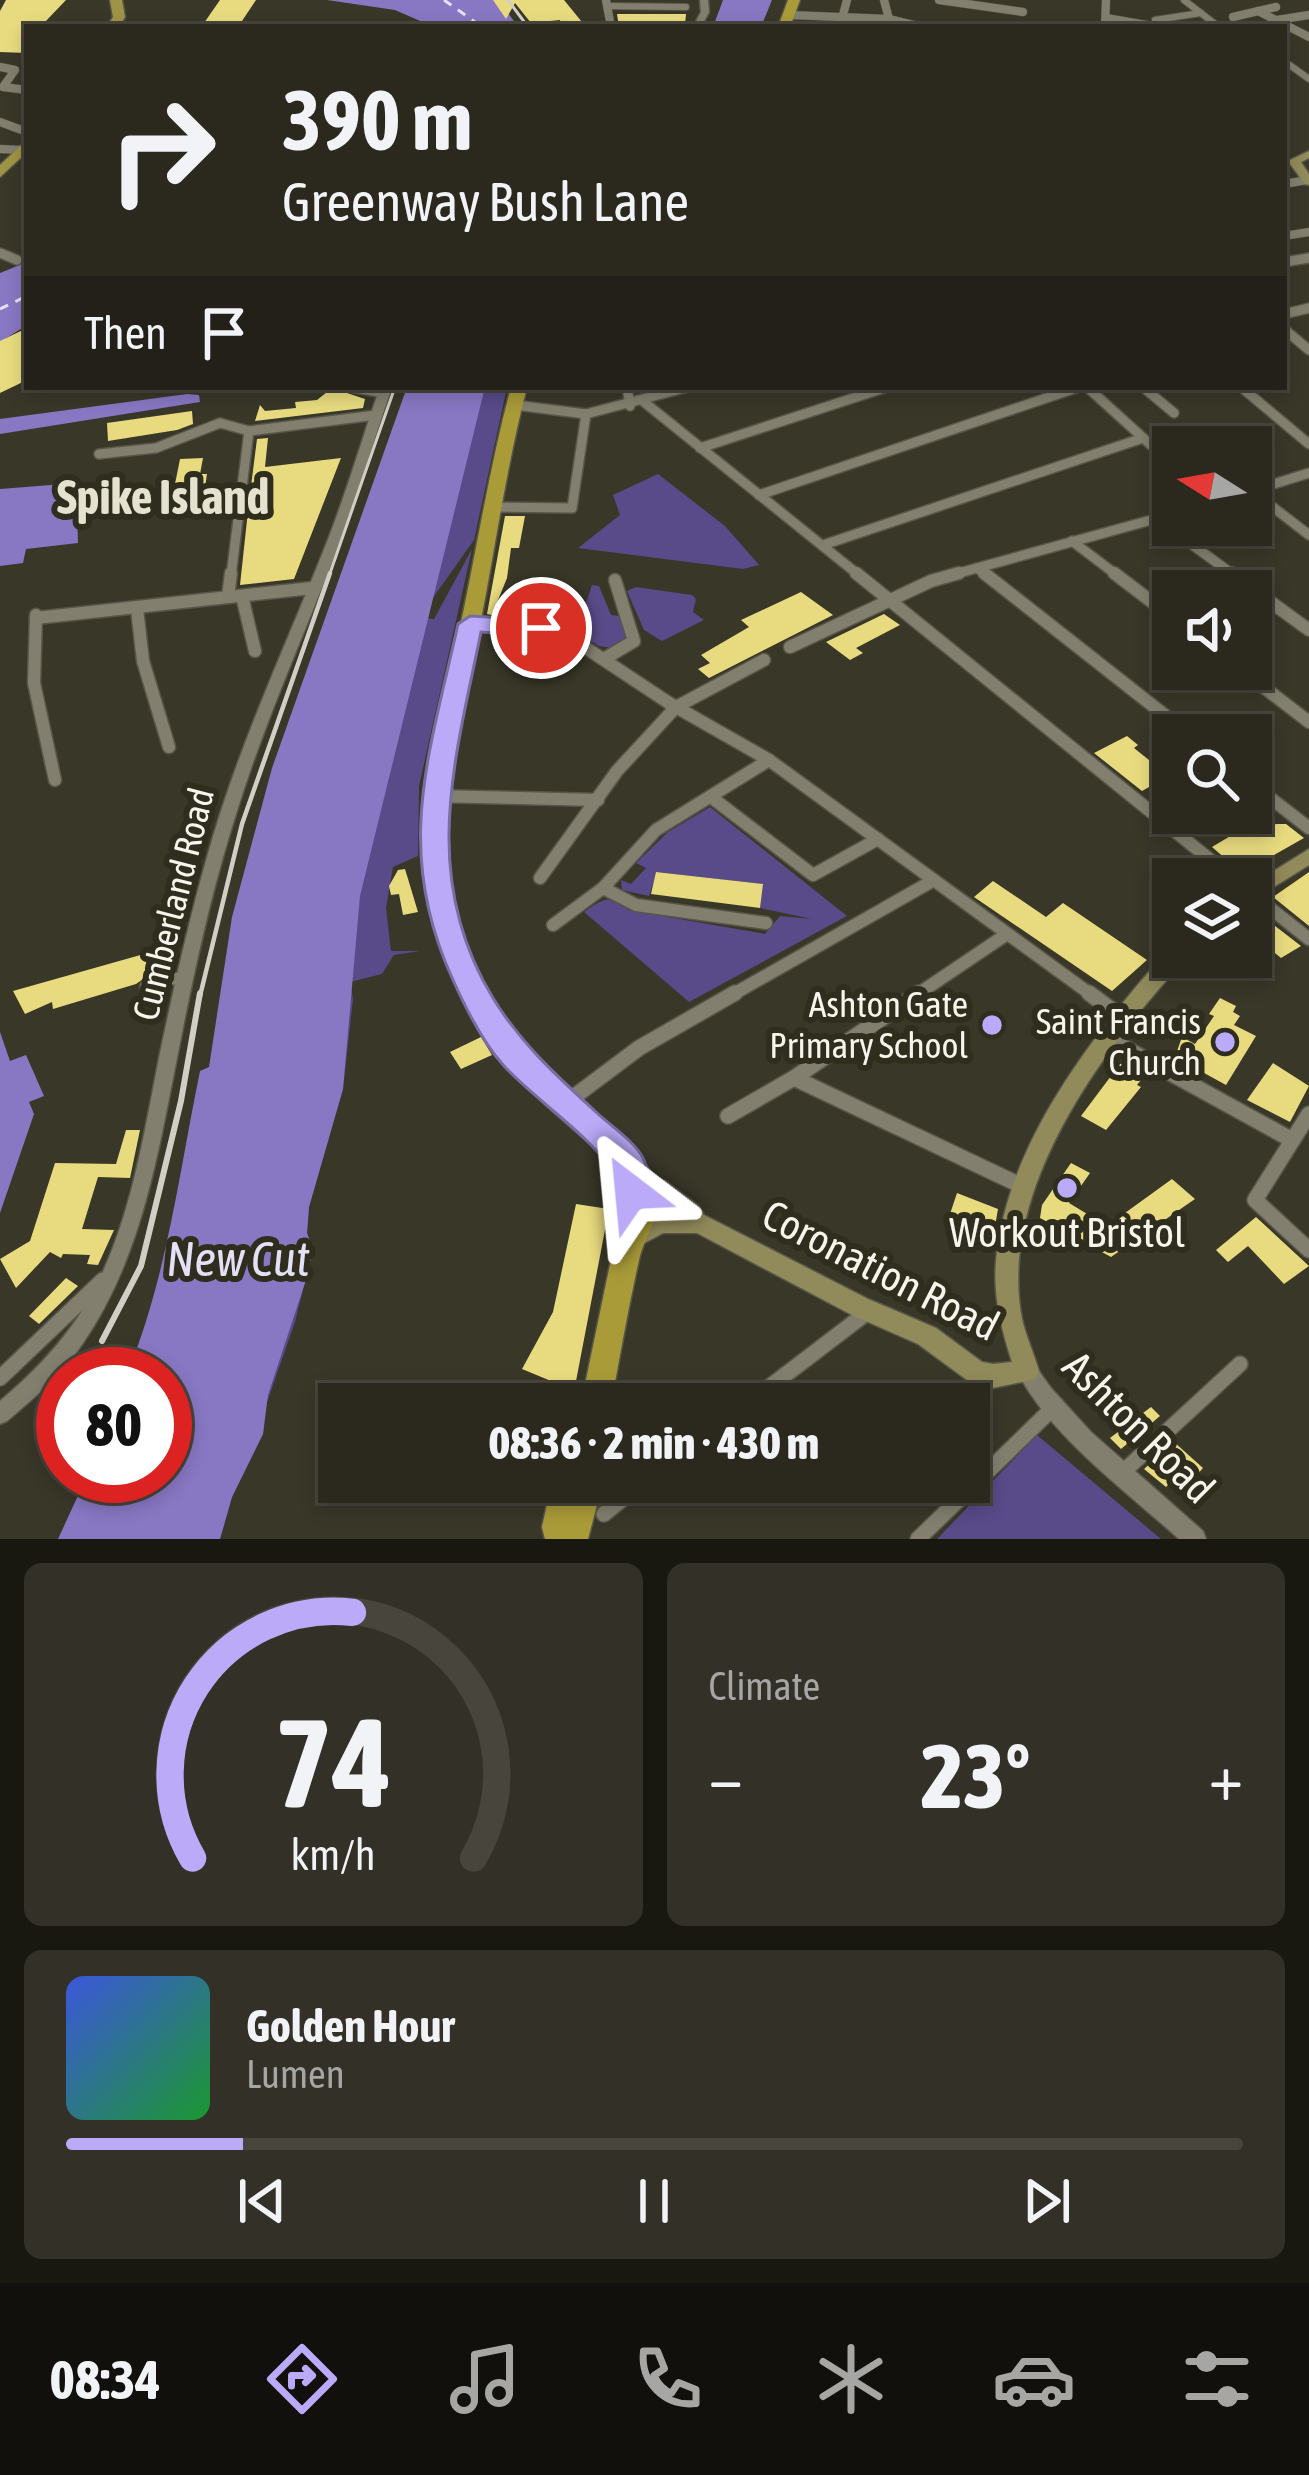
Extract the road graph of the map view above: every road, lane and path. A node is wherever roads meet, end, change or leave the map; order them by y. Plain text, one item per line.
1 (794, 0) edge
2 (847, 0) edge
3 (884, 0) edge
4 (1025, 0) edge
5 (1106, 0) edge
6 (1184, 0) edge
7 (940, 1) edge
8 (606, 3) edge
9 (697, 5) edge
10 (1276, 7) dead end
11 (1258, 11) junction
12 (1201, 13) junction
13 (1309, 15) edge
14 (1233, 16) dead end
15 (889, 19) junction
16 (1276, 20) junction
17 (787, 21) edge
18 (1106, 22) edge
19 (842, 23) edge
20 (1153, 23) edge
21 (910, 24) edge
22 (1215, 24) edge
23 (1282, 24) edge
24 (1287, 63) edge
25 (1309, 66) edge
26 (0, 67) edge
27 (1297, 69) junction
28 (1287, 71) edge
29 (1309, 79) edge
30 (24, 90) edge
31 (24, 150) edge
32 (24, 150) edge
33 (1309, 154) edge
34 (1289, 159) edge
35 (0, 173) edge
36 (1308, 181) edge
37 (0, 183) edge
38 (0, 253) edge
39 (17, 260) dead end
40 (1304, 340) edge
41 (1309, 350) edge
42 (385, 390) edge
43 (627, 390) edge
44 (679, 390) edge
45 (878, 390) edge
46 (1074, 390) edge
47 (1087, 390) edge
48 (1147, 390) edge
49 (1245, 390) edge
50 (517, 396) edge
51 (644, 402) junction
52 (630, 406) junction
53 (1174, 413) dead end
54 (586, 414) junction
55 (376, 416) junction
56 (249, 431) junction
57 (1143, 438) junction
58 (1309, 444) edge
59 (1152, 446) edge
60 (700, 448) junction
61 (99, 454) dead end
62 (1309, 473) edge
63 (1272, 484) edge
64 (759, 495) junction
65 (493, 507) junction
66 (1272, 507) edge
67 (1152, 519) edge
68 (1309, 535) edge
69 (1072, 541) junction
70 (823, 545) junction
71 (1194, 546) edge
72 (977, 568) junction
73 (615, 580) dead end
74 (312, 588) junction
75 (235, 597) junction
76 (888, 598) junction
77 (1152, 602) edge
78 (137, 609) junction
79 (470, 624) junction
80 (1309, 630) edge
81 (790, 647) dead end
82 (255, 651) dead end
83 (604, 659) junction
84 (764, 660) dead end
85 (1267, 690) edge
86 (676, 707) junction
87 (1163, 714) edge
88 (1309, 722) edge
89 (170, 747) dead end
90 (769, 760) junction
91 (55, 780) dead end
92 (434, 796) junction
93 (711, 797) junction
94 (1272, 799) edge
95 (598, 800) junction
96 (1309, 828) edge
97 (878, 839) junction
98 (1309, 856) edge
99 (1208, 858) edge
100 (540, 878) dead end
101 (934, 880) junction
102 (1272, 880) edge
103 (603, 888) junction
104 (1272, 911) edge
105 (766, 923) dead end
106 (553, 925) dead end
107 (1007, 934) junction
108 (1309, 940) edge
109 (1157, 978) edge
110 (184, 980) junction
111 (146, 987) dead end
112 (1121, 1017) junction
113 (1106, 1037) junction
114 (794, 1078) junction
115 (562, 1106) junction
116 (1309, 1114) edge
117 (728, 1116) dead end
118 (1292, 1140) junction
119 (1025, 1187) junction
120 (662, 1188) dead end
121 (700, 1223) junction
122 (632, 1243) junction
123 (1309, 1250) edge
124 (120, 1257) junction
125 (869, 1311) junction
126 (1240, 1364) dead end
127 (1027, 1371) junction
128 (0, 1378) edge
129 (601, 1383) edge
130 (775, 1383) edge
131 (1054, 1407) junction
132 (0, 1414) edge
133 (1123, 1472) junction
134 (570, 1503) edge
135 (578, 1503) edge
136 (618, 1503) edge
137 (604, 1514) dead end
138 (560, 1539) edge
139 (573, 1539) edge
140 (918, 1539) edge
141 (1195, 1539) edge

1 - 17 highway
2 - 19 street
3 - 15 street
4 - 7 street
5 - 18 street
6 - 12 street
8 - 9 street
10 - 11 street
11 - 14 street
11 - 16 street
12 - 20 street
12 - 22 street
13 - 16 street
15 - 19 street
15 - 21 street
16 - 23 street
17 - 19 street
18 - 20 street
24 - 27 street
25 - 27 street
26 - 30 street
27 - 28 street
27 - 29 street
31 - 35 main road
32 - 37 main road
33 - 34 main road
34 - 36 main road
38 - 39 street
40 - 41 street
42 - 55 street, Cumberland Road
43 - 52 street
44 - 51 street
45 - 60 street
46 - 64 street
47 - 57 street
48 - 53 street
49 - 58 street
50 - 54 street
50 - 65 highway
51 - 52 street
51 - 60 street
52 - 54 street
54 - 65 street
55 - 56 street
55 - 74 street, Cumberland Road
56 - 61 street
56 - 75 street
57 - 59 street
57 - 70 street
60 - 64 street
62 - 63 street
64 - 70 street
65 - 79 highway
66 - 68 street
67 - 69 street
69 - 72 street
69 - 77 street
70 - 76 street
71 - 80 street
72 - 76 street
72 - 87 street
73 - 83 street
74 - 75 street
74 - 110 street, Cumberland Road
75 - 78 street
75 - 82 street
76 - 81 street
76 - 99 street
78 - 89 street
78 - 91 street
79 - 83 street
79 - 92 highway
83 - 86 street
84 - 86 street
85 - 88 street
86 - 90 street
86 - 95 street
90 - 93 street
90 - 97 street
92 - 95 street
92 - 115 highway
93 - 97 street
93 - 103 street
94 - 96 street
95 - 100 street
97 - 101 street
98 - 102 main road
101 - 107 street
101 - 115 street
103 - 105 street
103 - 106 street
104 - 108 street
107 - 112 street
107 - 114 street
109 - 112 main road
110 - 111 street
110 - 124 street, Cumberland Road
112 - 113 main road
113 - 118 street
113 - 119 main road
114 - 117 street
114 - 119 street
115 - 122 highway
116 - 118 street
118 - 123 street
119 - 127 main road
120 - 121 street, Coronation Road
121 - 122 main road
121 - 125 main road, Coronation Road
122 - 129 highway
124 - 128 street
124 - 132 street, Cumberland Road
125 - 127 main road, Coronation Road
125 - 130 street
126 - 133 street
127 - 131 street, Ashton Road
131 - 133 street, Ashton Road
131 - 140 street
133 - 141 street, Ashton Road
134 - 138 highway
135 - 139 highway
136 - 137 street

